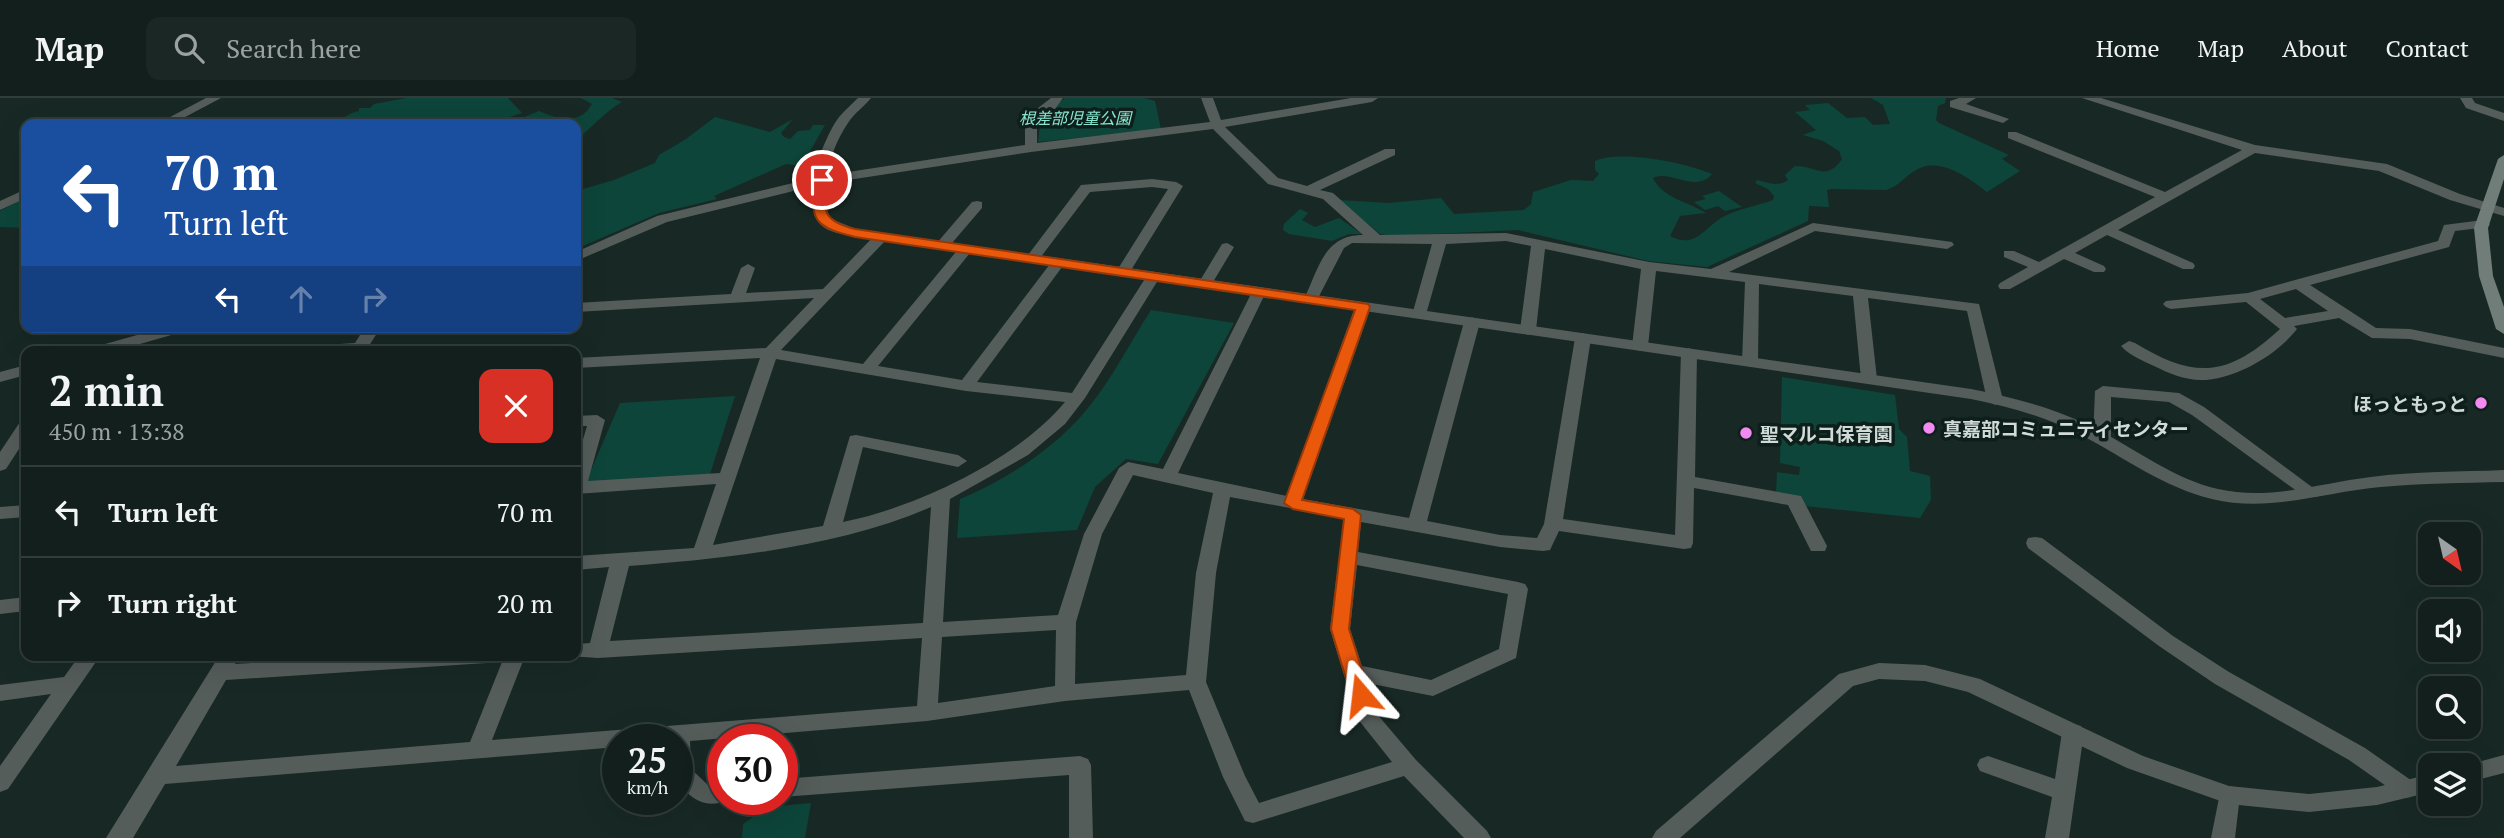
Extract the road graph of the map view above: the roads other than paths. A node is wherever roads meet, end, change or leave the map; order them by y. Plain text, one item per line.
1 (215, 98) edge
2 (864, 98) edge
3 (1057, 98) edge
4 (1207, 98) edge
5 (1372, 98) edge
6 (1970, 98) edge
7 (2088, 98) edge
8 (2466, 98) edge
9 (2504, 117) edge
10 (173, 119) edge
11 (2003, 119) dead end
12 (1217, 126) junction
13 (2012, 135) dead end
14 (1031, 148) junction
15 (2253, 149) junction
16 (1390, 152) dead end
17 (2504, 159) edge
18 (822, 180) junction
19 (1307, 191) junction
20 (21, 196) edge
21 (2166, 197) junction
22 (977, 205) dead end
23 (0, 206) edge
24 (2487, 208) junction
25 (2504, 212) edge
26 (2483, 224) junction
27 (2107, 230) junction
28 (880, 237) junction
29 (1376, 239) junction
30 (1440, 240) junction
31 (1539, 243) junction
32 (1947, 245) dead end
33 (941, 247) junction
34 (1227, 247) dead end
35 (965, 250) junction
36 (2009, 254) dead end
37 (2064, 254) junction
38 (581, 255) edge
39 (1032, 259) junction
40 (1058, 263) junction
41 (1649, 266) junction
42 (2188, 266) dead end
43 (2039, 267) junction
44 (748, 268) dead end
45 (2099, 269) dead end
46 (1123, 272) junction
47 (1713, 274) junction
48 (1153, 277) junction
49 (1752, 279) junction
50 (1205, 284) junction
51 (2297, 284) junction
52 (2005, 286) dead end
53 (1259, 292) junction
54 (826, 293) junction
55 (1860, 294) junction
56 (2249, 297) junction
57 (737, 298) junction
58 (1311, 299) junction
59 (2171, 304) dead end
60 (581, 307) edge
61 (1363, 307) junction
62 (2342, 313) junction
63 (1420, 315) junction
64 (1472, 322) junction
65 (2282, 323) junction
66 (2504, 329) edge
67 (1528, 330) junction
68 (162, 333) edge
69 (1583, 338) junction
70 (115, 346) edge
71 (1640, 346) junction
72 (2129, 346) dead end
73 (769, 353) junction
74 (1689, 353) junction
75 (2504, 353) edge
76 (1750, 362) junction
77 (581, 363) edge
78 (866, 369) junction
79 (21, 371) edge
80 (0, 377) edge
81 (1869, 379) junction
82 (966, 386) junction
83 (1077, 398) junction
84 (1996, 400) junction
85 (581, 422) edge
86 (21, 437) edge
87 (2102, 439) junction
88 (958, 461) dead end
89 (0, 465) edge
90 (581, 474) edge
91 (1168, 476) junction
92 (2504, 476) edge
93 (727, 478) junction
94 (1685, 481) junction
95 (581, 488) edge
96 (1223, 490) junction
97 (2311, 493) junction
98 (941, 496) junction
99 (1293, 503) junction
100 (21, 511) edge
101 (0, 513) edge
102 (1353, 515) junction
103 (1417, 524) junction
104 (1553, 524) junction
105 (831, 531) junction
106 (2035, 543) dead end
107 (1818, 546) dead end
108 (701, 554) junction
109 (1348, 557) junction
110 (621, 559) junction
111 (581, 563) edge
112 (21, 605) edge
113 (0, 607) edge
114 (1066, 621) junction
115 (933, 630) junction
116 (598, 650) junction
117 (581, 652) edge
118 (86, 661) edge
119 (346, 661) edge
120 (513, 661) edge
121 (225, 665) edge
122 (1353, 672) junction
123 (1196, 682) junction
124 (70, 684) junction
125 (0, 694) edge
126 (1065, 694) junction
127 (927, 713) junction
128 (2073, 732) junction
129 (693, 734) edge
130 (602, 740) edge
131 (478, 749) junction
132 (2504, 764) edge
133 (1988, 765) dead end
134 (1408, 766) junction
135 (2481, 770) edge
136 (159, 776) junction
137 (0, 783) edge
138 (693, 784) edge
139 (2418, 786) edge
140 (798, 787) edge
141 (2407, 789) junction
142 (2064, 792) junction
143 (707, 794) edge
144 (2229, 795) junction
145 (118, 838) edge
146 (1081, 838) edge
147 (1479, 838) edge
148 (1664, 838) edge
149 (2057, 838) edge
150 (2223, 838) edge

1 - 10 street
2 - 18 street
3 - 14 street
4 - 12 street
5 - 12 street
6 - 11 street
7 - 15 street
8 - 9 street
12 - 14 street
12 - 19 street
13 - 21 street
14 - 18 street
15 - 21 street
15 - 24 street
16 - 19 street
17 - 24 main road
18 - 28 street
18 - 38 street
19 - 29 street
20 - 23 street
21 - 27 street
22 - 33 street
24 - 25 street
24 - 26 main road
26 - 51 street
26 - 66 main road
27 - 37 street
27 - 42 street
28 - 33 street
28 - 54 street
29 - 30 street
29 - 58 street
30 - 31 street
30 - 63 street
31 - 41 street
31 - 67 street
32 - 47 street
33 - 35 street
34 - 50 street
35 - 39 street
35 - 78 street
36 - 43 street
37 - 43 street
37 - 45 street
39 - 40 street
39 - 46 street
40 - 46 street
40 - 82 street
41 - 47 street
41 - 71 street
43 - 52 street
44 - 57 street
46 - 48 street
47 - 49 street
48 - 50 street
48 - 83 street
49 - 55 street
49 - 76 street
50 - 53 street
51 - 56 street
51 - 62 street
53 - 58 street
53 - 91 street
54 - 57 street
54 - 73 street
55 - 81 street
55 - 84 street
56 - 59 street
56 - 65 street
57 - 60 street
58 - 61 street
61 - 63 street
61 - 99 street
62 - 65 street
62 - 75 street
63 - 64 street
64 - 67 street
64 - 103 street
65 - 72 street
67 - 69 street
68 - 70 street
69 - 71 street
69 - 104 street
71 - 74 street
73 - 77 street
73 - 78 street
73 - 93 street
74 - 76 street
74 - 94 street
76 - 81 street
78 - 82 street
79 - 80 street
81 - 84 street
82 - 83 street
83 - 98 street
84 - 87 street
85 - 90 street
86 - 89 street
87 - 97 street
87 - 97 street
88 - 105 street
91 - 96 street
91 - 114 street
92 - 97 street
93 - 95 street
93 - 108 street
94 - 104 street
94 - 107 street
96 - 99 street
96 - 123 street
98 - 105 street
98 - 115 street
99 - 102 street
100 - 101 street
102 - 103 street
102 - 109 street
103 - 104 street
105 - 108 street
106 - 141 street
108 - 110 street
109 - 122 street
109 - 122 street
110 - 111 street
110 - 116 street
112 - 113 street
114 - 115 street
114 - 126 street
115 - 116 street
115 - 127 street
116 - 117 street
118 - 124 street
119 - 121 street
120 - 131 street
121 - 136 street
122 - 134 street
123 - 126 street
123 - 134 street
124 - 125 street
124 - 137 street
126 - 127 street
127 - 129 street
128 - 142 street
128 - 144 street
128 - 148 street
130 - 131 street
131 - 136 street
132 - 135 street
133 - 142 street
134 - 147 street
136 - 145 street
138 - 143 street
139 - 141 street
140 - 146 street
141 - 144 street
142 - 149 street
144 - 150 street

